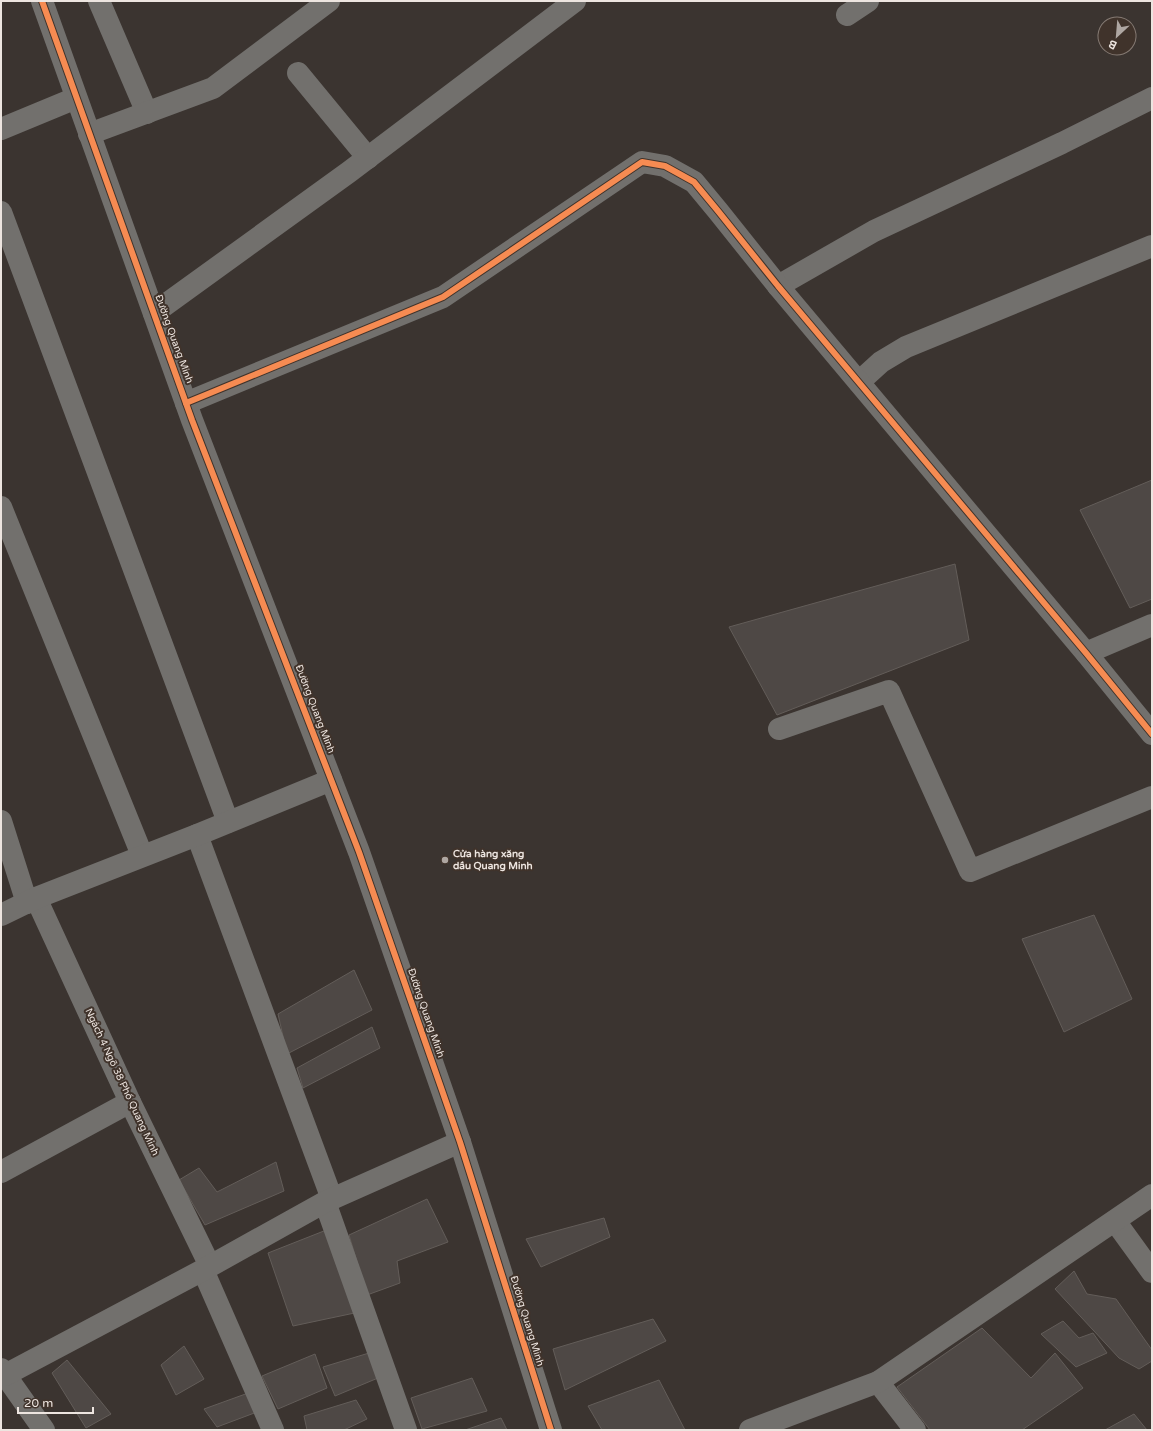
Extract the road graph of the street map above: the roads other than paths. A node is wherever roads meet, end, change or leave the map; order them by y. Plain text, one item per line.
1 (42, 1) edge
2 (99, 1) edge
3 (329, 1) edge
4 (575, 1) edge
5 (868, 1) edge
6 (847, 15) dead end
7 (298, 73) dead end
8 (76, 98) junction
9 (1152, 98) edge
10 (147, 112) junction
11 (1, 129) edge
12 (90, 134) junction
13 (368, 158) junction
14 (1, 212) edge
15 (1152, 246) edge
16 (778, 286) junction
17 (154, 313) junction
18 (859, 382) junction
19 (186, 403) junction
20 (1, 507) edge
21 (1152, 625) edge
22 (1086, 652) junction
23 (779, 729) dead end
24 (1152, 734) edge
25 (331, 780) junction
26 (1152, 797) edge
27 (1, 821) edge
28 (228, 822) junction
29 (197, 834) junction
30 (142, 855) junction
31 (31, 900) junction
32 (1, 915) edge
33 (130, 1102) junction
34 (460, 1142) junction
35 (1, 1172) edge
36 (1152, 1195) edge
37 (329, 1201) junction
38 (1115, 1220) junction
39 (206, 1268) junction
40 (1152, 1272) edge
41 (3, 1372) edge
42 (878, 1382) junction
43 (44, 1430) edge
44 (273, 1430) edge
45 (406, 1430) edge
46 (551, 1430) edge
47 (750, 1430) edge
48 (915, 1430) edge

1 - 8 street, Đường Quang Minh
2 - 10 street
3 - 10 street
4 - 13 street
5 - 6 street
7 - 13 street
8 - 11 street
8 - 12 street, Đường Quang Minh
9 - 16 street
10 - 12 street
12 - 17 street, Đường Quang Minh
13 - 17 street
14 - 28 street
15 - 18 street
16 - 18 street
16 - 19 street
17 - 19 street, Đường Quang Minh
18 - 22 street
19 - 25 street, Đường Quang Minh
20 - 30 street
21 - 22 street
22 - 24 street
23 - 26 street
25 - 28 street
25 - 34 street, Đường Quang Minh
27 - 31 street, Ngách 4 Ngõ 38 Phố Quang Minh
28 - 29 street
29 - 30 street
29 - 37 street
30 - 31 street
31 - 32 street
31 - 33 street, Ngách 4 Ngõ 38 Phố Quang Minh
33 - 35 street
33 - 39 street, Ngách 4 Ngõ 38 Phố Quang Minh
34 - 37 street
34 - 46 street, Đường Quang Minh
36 - 38 street
37 - 39 street
37 - 45 street
38 - 40 street
38 - 42 street
39 - 41 street
39 - 44 street, Ngách 4 Ngõ 38 Phố Quang Minh
41 - 43 street
42 - 47 street
42 - 48 street

